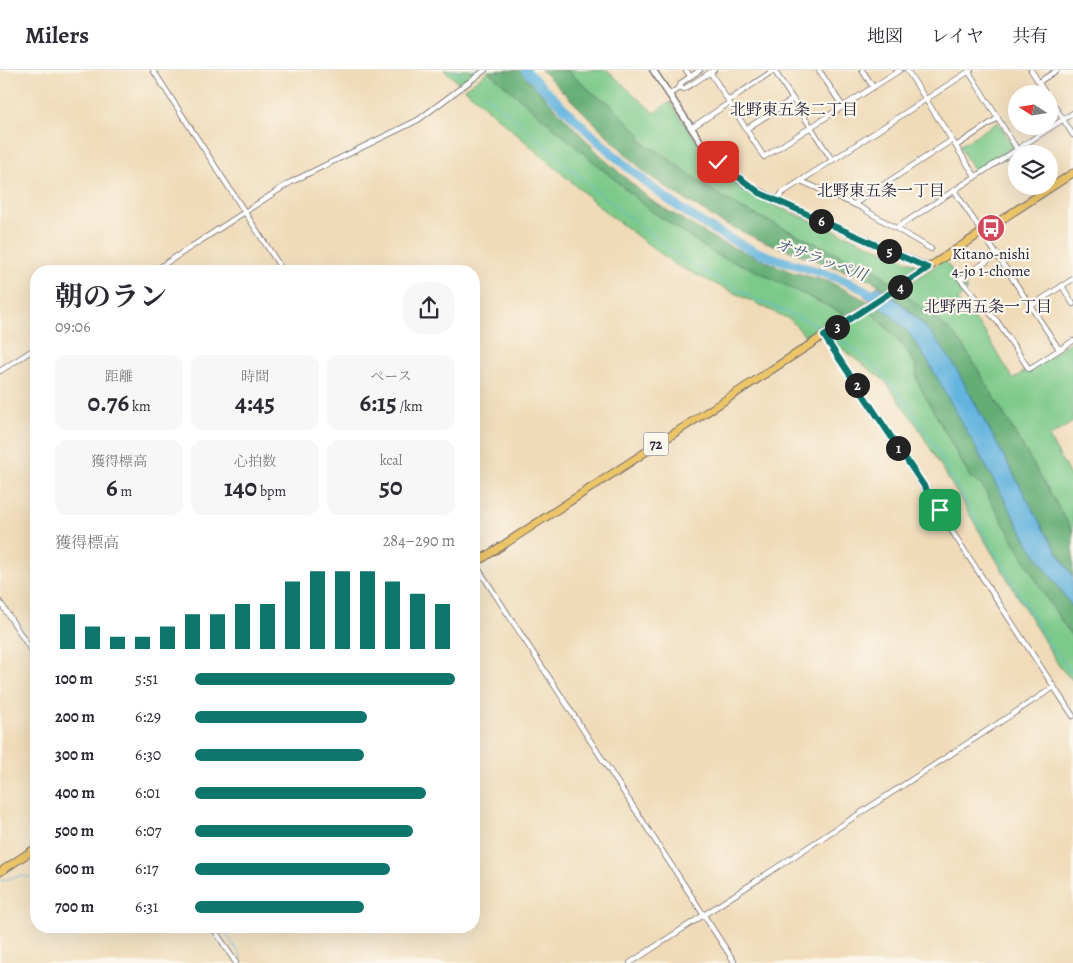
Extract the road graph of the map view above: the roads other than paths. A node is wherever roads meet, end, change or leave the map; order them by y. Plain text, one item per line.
1 (153, 70) edge
2 (485, 70) edge
3 (653, 70) edge
4 (686, 70) edge
5 (700, 70) edge
6 (774, 70) edge
7 (819, 70) edge
8 (862, 70) edge
9 (900, 70) edge
10 (907, 70) edge
11 (1031, 70) edge
12 (1057, 70) edge
13 (712, 71) edge
14 (970, 71) edge
15 (690, 76) junction
16 (1039, 82) junction
17 (1041, 85) edge
18 (680, 87) junction
19 (873, 87) junction
20 (669, 95) junction
21 (793, 99) junction
22 (926, 99) junction
23 (729, 102) junction
24 (843, 107) junction
25 (1058, 111) edge
26 (1073, 113) edge
27 (998, 118) junction
28 (1063, 119) junction
29 (691, 128) junction
30 (812, 128) junction
31 (746, 130) junction
32 (1073, 135) edge
33 (952, 140) junction
34 (1015, 145) edge
35 (1023, 145) edge
36 (956, 146) junction
37 (1008, 155) edge
38 (832, 160) junction
39 (1073, 174) edge
40 (975, 176) junction
41 (801, 181) junction
42 (954, 190) junction
43 (777, 201) junction
44 (854, 204) junction
45 (245, 212) junction
46 (898, 227) junction
47 (983, 232) junction
48 (930, 249) dead end
49 (998, 254) junction
50 (163, 265) edge
51 (279, 265) edge
52 (928, 268) junction
53 (1073, 279) edge
54 (1062, 286) junction
55 (1073, 304) edge
56 (1031, 306) junction
57 (824, 336) junction
58 (1073, 341) edge
59 (1059, 350) junction
60 (30, 352) edge
61 (0, 371) edge
62 (480, 559) edge
63 (480, 572) edge
64 (0, 602) edge
65 (30, 649) edge
66 (1054, 687) junction
67 (1073, 716) edge
68 (30, 852) edge
69 (0, 872) edge
70 (703, 915) junction
71 (217, 933) edge
72 (236, 963) edge
73 (630, 963) edge
74 (735, 963) edge

1 - 45 street
2 - 45 street
3 - 20 street
4 - 15 street
5 - 15 street
6 - 21 street
6 - 23 street
7 - 24 street
8 - 19 street
9 - 19 street
10 - 22 street
11 - 16 street
12 - 16 street
13 - 18 street
13 - 23 street
14 - 22 street
14 - 27 street
15 - 18 street
16 - 17 street
18 - 20 street
19 - 24 street
20 - 29 street
21 - 30 street
21 - 31 street
22 - 33 street
22 - 38 street
23 - 29 street
23 - 31 street
24 - 30 street
25 - 28 street
26 - 28 street
27 - 34 street
27 - 36 street
28 - 32 street
28 - 35 street
29 - 43 street
30 - 31 street
30 - 38 street
33 - 36 street
33 - 44 street
36 - 40 street
37 - 40 street
38 - 41 street
39 - 47 main road, 72
40 - 42 street
41 - 43 street
41 - 44 street
42 - 46 street
42 - 47 street
43 - 52 street
44 - 46 street
45 - 50 street
45 - 51 street
46 - 48 street
47 - 49 street
47 - 52 main road, 72
49 - 56 street
49 - 59 street
52 - 57 main road, 72
53 - 54 street
54 - 55 street
54 - 56 street
56 - 59 street
57 - 62 main road, 72
57 - 66 street
58 - 59 street
60 - 61 street
63 - 70 street
64 - 65 street
66 - 67 street
66 - 70 street
68 - 69 main road
70 - 73 street
70 - 74 street
71 - 72 street

